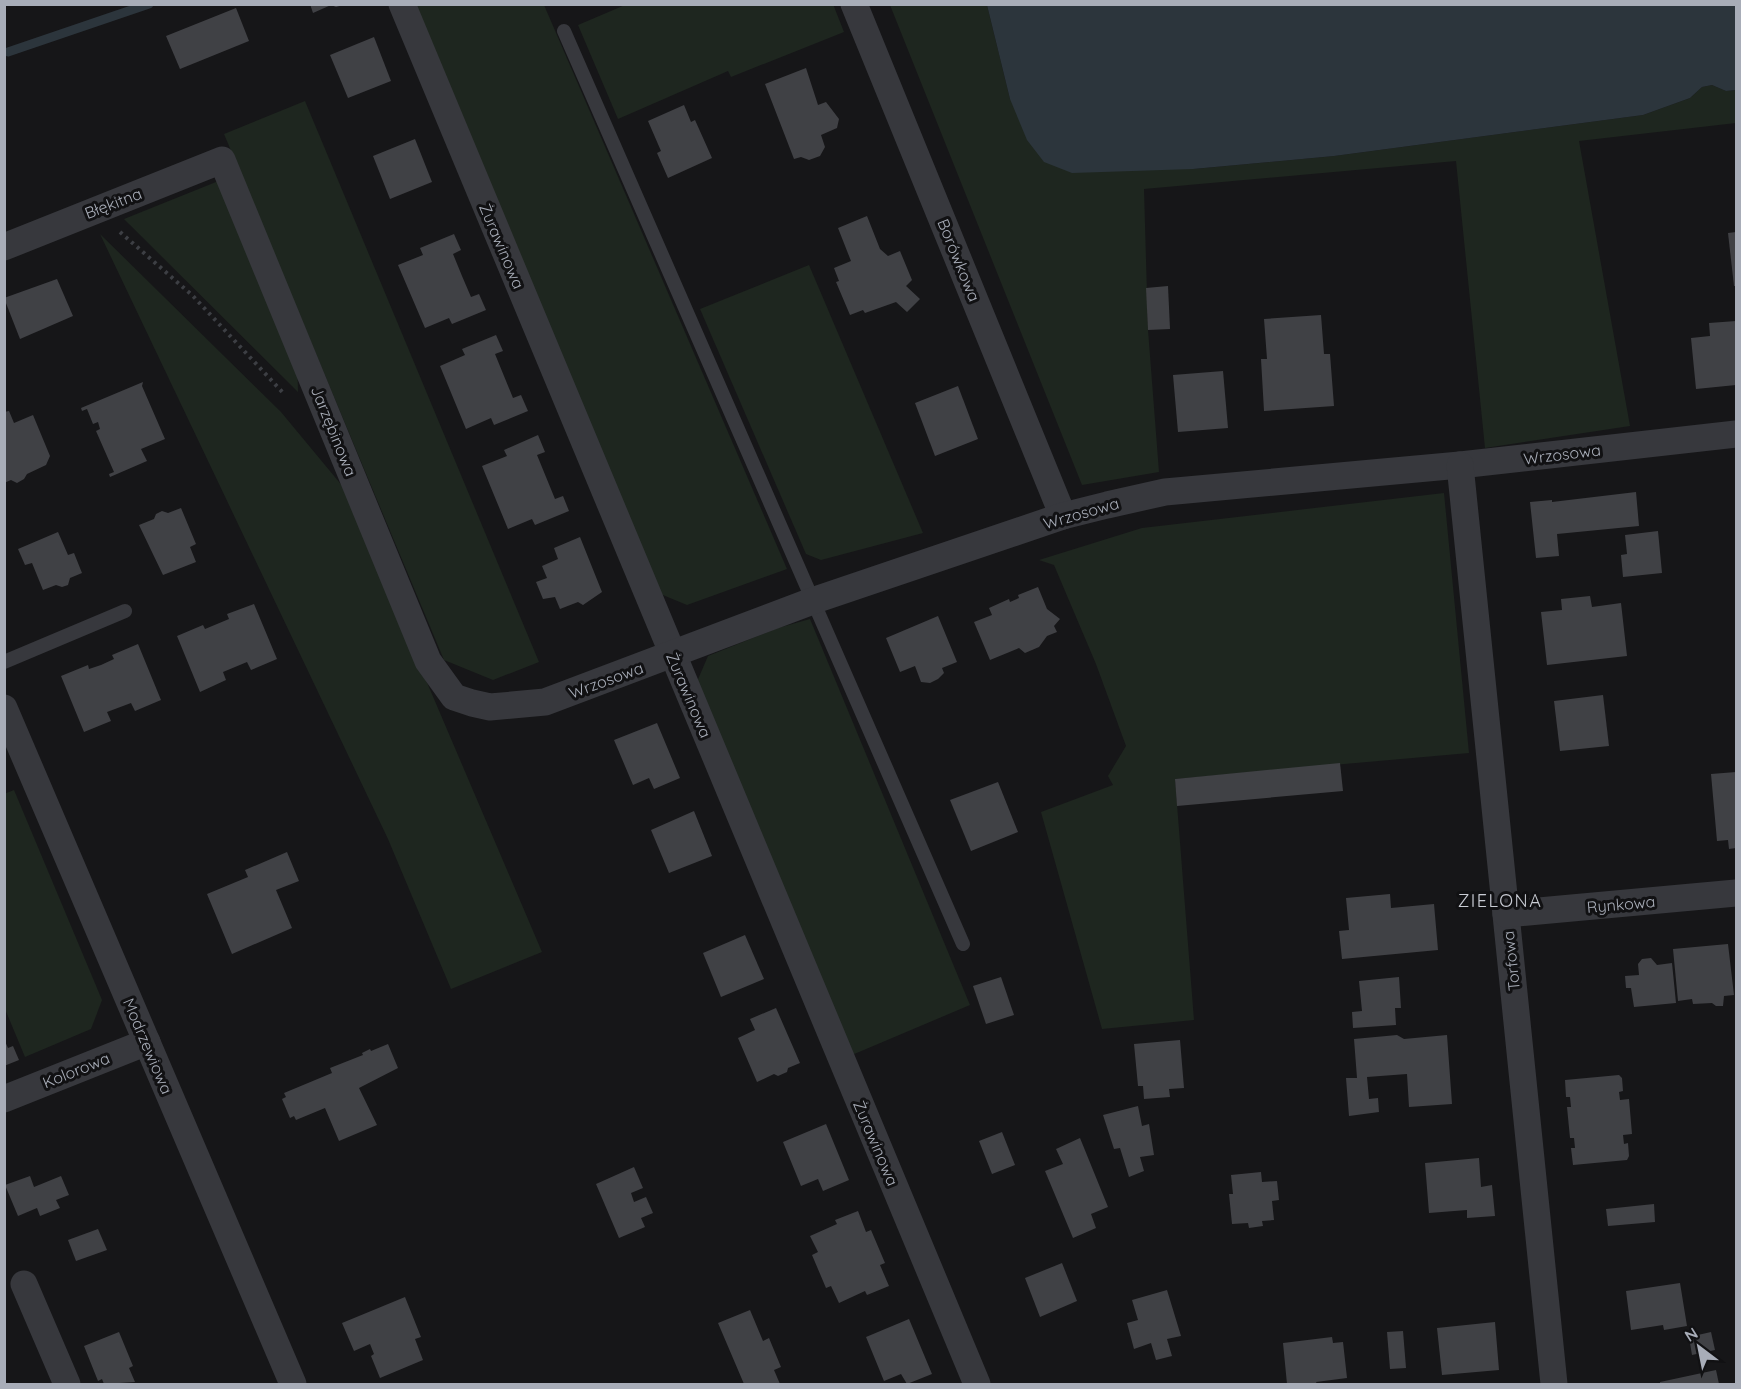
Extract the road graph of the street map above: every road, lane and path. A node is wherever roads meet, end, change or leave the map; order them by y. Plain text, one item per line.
1 (402, 4) edge
2 (854, 4) edge
3 (564, 31) dead end
4 (222, 160) joint
5 (95, 209) junction
6 (4, 247) edge
7 (290, 400) dead end
8 (1737, 434) edge
9 (1460, 465) junction
10 (1063, 516) junction
11 (815, 600) junction
12 (126, 611) dead end
13 (672, 656) junction
14 (4, 662) edge
15 (454, 696) joint
16 (4, 708) edge
17 (1737, 893) edge
18 (1506, 914) junction
19 (963, 944) dead end
20 (147, 1042) junction
21 (4, 1099) edge
22 (24, 1284) dead end
23 (67, 1384) edge
24 (293, 1384) edge
25 (977, 1384) edge
26 (1554, 1384) edge

1 - 13 street, Żurawinowa
2 - 10 street, Borówkowa
3 - 11 lane
4 - 5 street, Błękitna
4 - 15 street, Jarzębinowa
5 - 6 street, Błękitna
5 - 7 path
8 - 9 street, Wrzosowa
9 - 10 street, Wrzosowa
9 - 18 street, Torfowa
10 - 11 street, Wrzosowa
11 - 13 street, Wrzosowa
11 - 19 lane
12 - 14 lane
13 - 15 street, Wrzosowa
13 - 25 street, Żurawinowa
16 - 20 street, Modrzewiowa
17 - 18 street, Rynkowa
18 - 26 street, Torfowa
20 - 21 street, Kolorowa
20 - 24 street, Modrzewiowa
22 - 23 street

